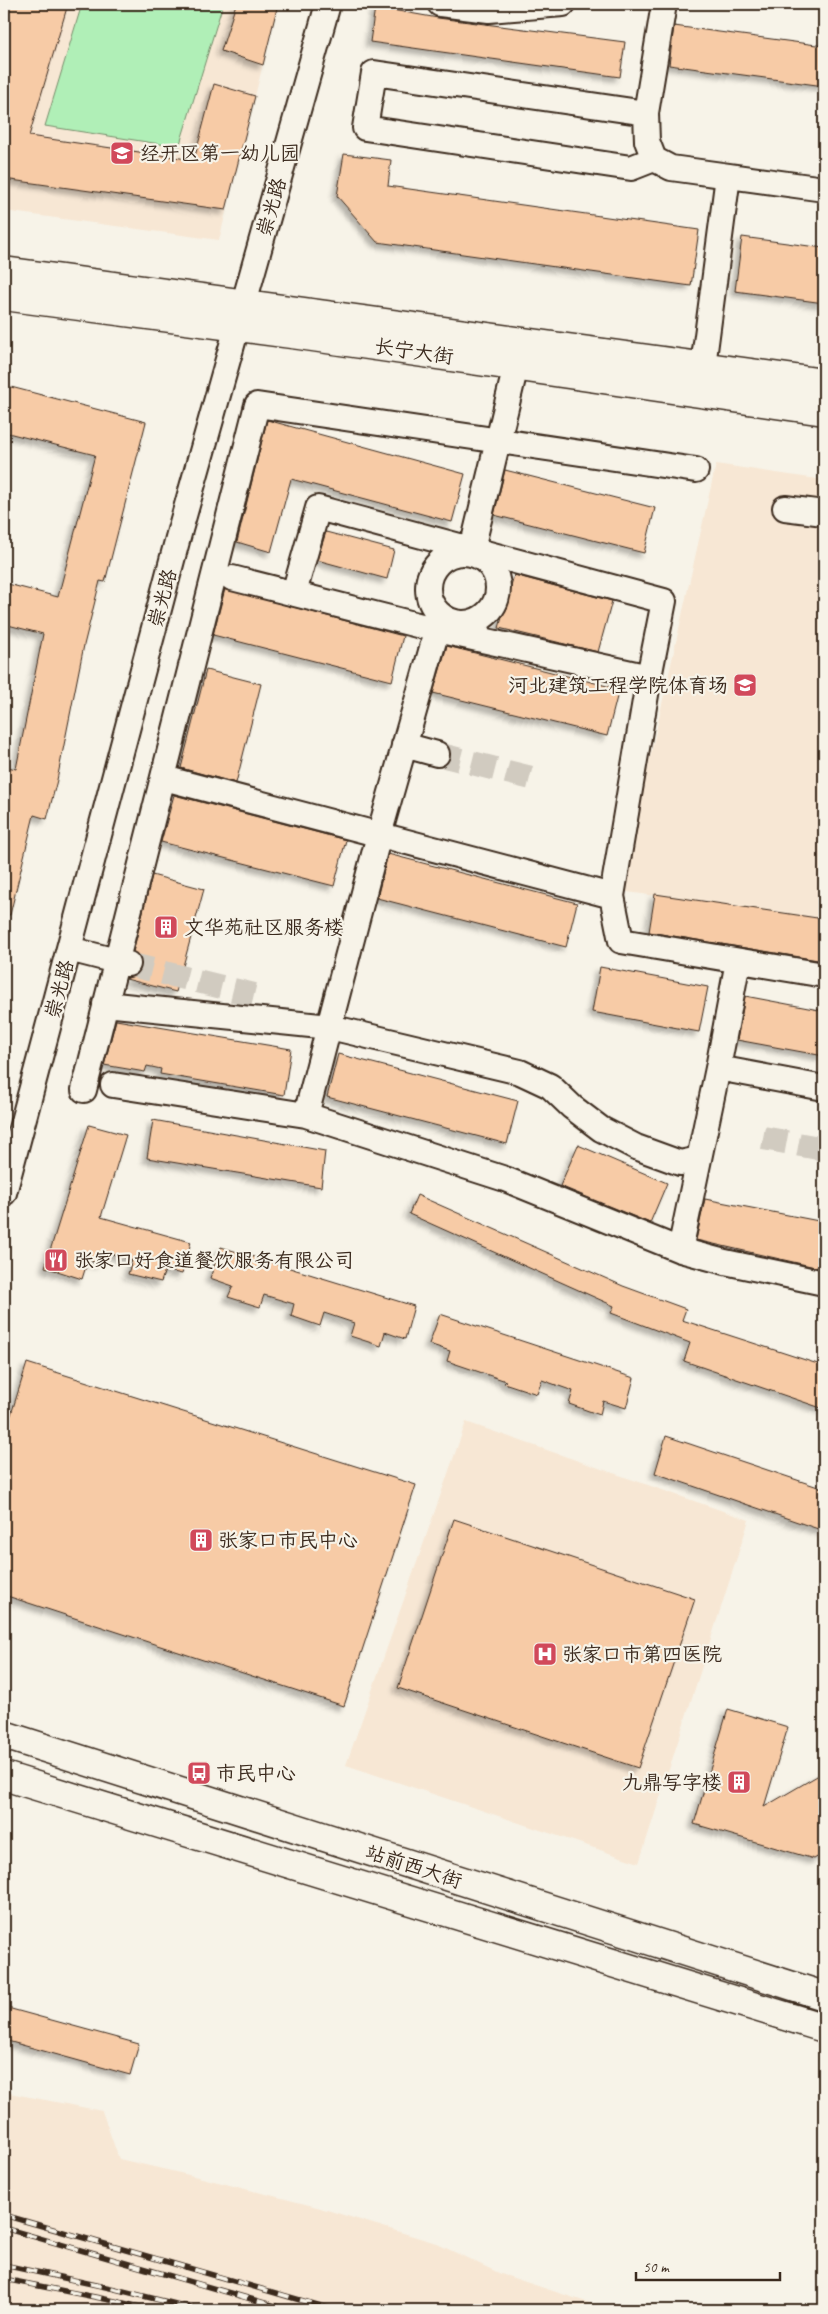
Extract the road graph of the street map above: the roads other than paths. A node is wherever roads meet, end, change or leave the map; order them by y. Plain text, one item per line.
1 (328, 4) edge
2 (440, 4) edge
3 (563, 4) edge
4 (664, 4) edge
5 (646, 113) junction
6 (654, 159) junction
7 (728, 176) junction
8 (824, 189) edge
9 (4, 271) edge
10 (4, 296) edge
11 (241, 316) junction
12 (516, 366) junction
13 (703, 366) junction
14 (824, 383) edge
15 (824, 411) edge
16 (498, 439) junction
17 (696, 470) dead end
18 (785, 508) dead end
19 (824, 513) edge
20 (471, 551) junction
21 (232, 578) dead end
22 (294, 593) junction
23 (439, 622) junction
24 (649, 677) junction
25 (404, 745) junction
26 (437, 754) tunnel mouth
27 (164, 778) junction
28 (379, 835) junction
29 (612, 896) junction
30 (69, 949) junction
31 (738, 961) junction
32 (122, 963) junction
33 (824, 975) edge
34 (105, 1004) junction
35 (330, 1027) junction
36 (718, 1068) junction
37 (113, 1085) dead end
38 (824, 1088) edge
39 (84, 1090) dead end
40 (306, 1115) junction
41 (699, 1159) junction
42 (4, 1194) edge
43 (680, 1250) junction
44 (824, 1284) edge
45 (4, 1735) edge
46 (4, 1776) edge
47 (824, 1996) edge
48 (824, 2028) edge

1 - 11 street, 崇光路
2 - 3 street
4 - 5 street
5 - 6 street
5 - 6 street
6 - 7 street
7 - 8 street
7 - 13 street
9 - 11 main road, 长宁大街
10 - 11 main road, 长宁大街
11 - 12 main road, 长宁大街
11 - 13 main road, 长宁大街
11 - 30 street, 崇光路
12 - 15 main road, 长宁大街
12 - 16 street
13 - 14 main road, 长宁大街
16 - 17 street
16 - 20 street
16 - 27 street
18 - 19 street
20 - 22 street
20 - 23 street
20 - 23 street
20 - 24 street
21 - 22 street
22 - 23 street
23 - 24 street
23 - 25 street
24 - 29 street
25 - 26 street
25 - 28 street
27 - 28 street
27 - 32 street
28 - 29 street
28 - 35 street
29 - 31 street
30 - 32 street
30 - 42 street, 崇光路
31 - 33 street
31 - 36 street
32 - 34 street
34 - 35 street
34 - 39 street
35 - 40 street
35 - 41 street
36 - 38 street
36 - 41 street
37 - 40 street
40 - 43 street
41 - 43 street
43 - 44 street
45 - 47 main road, 站前西大街
46 - 48 main road, 站前西大街

